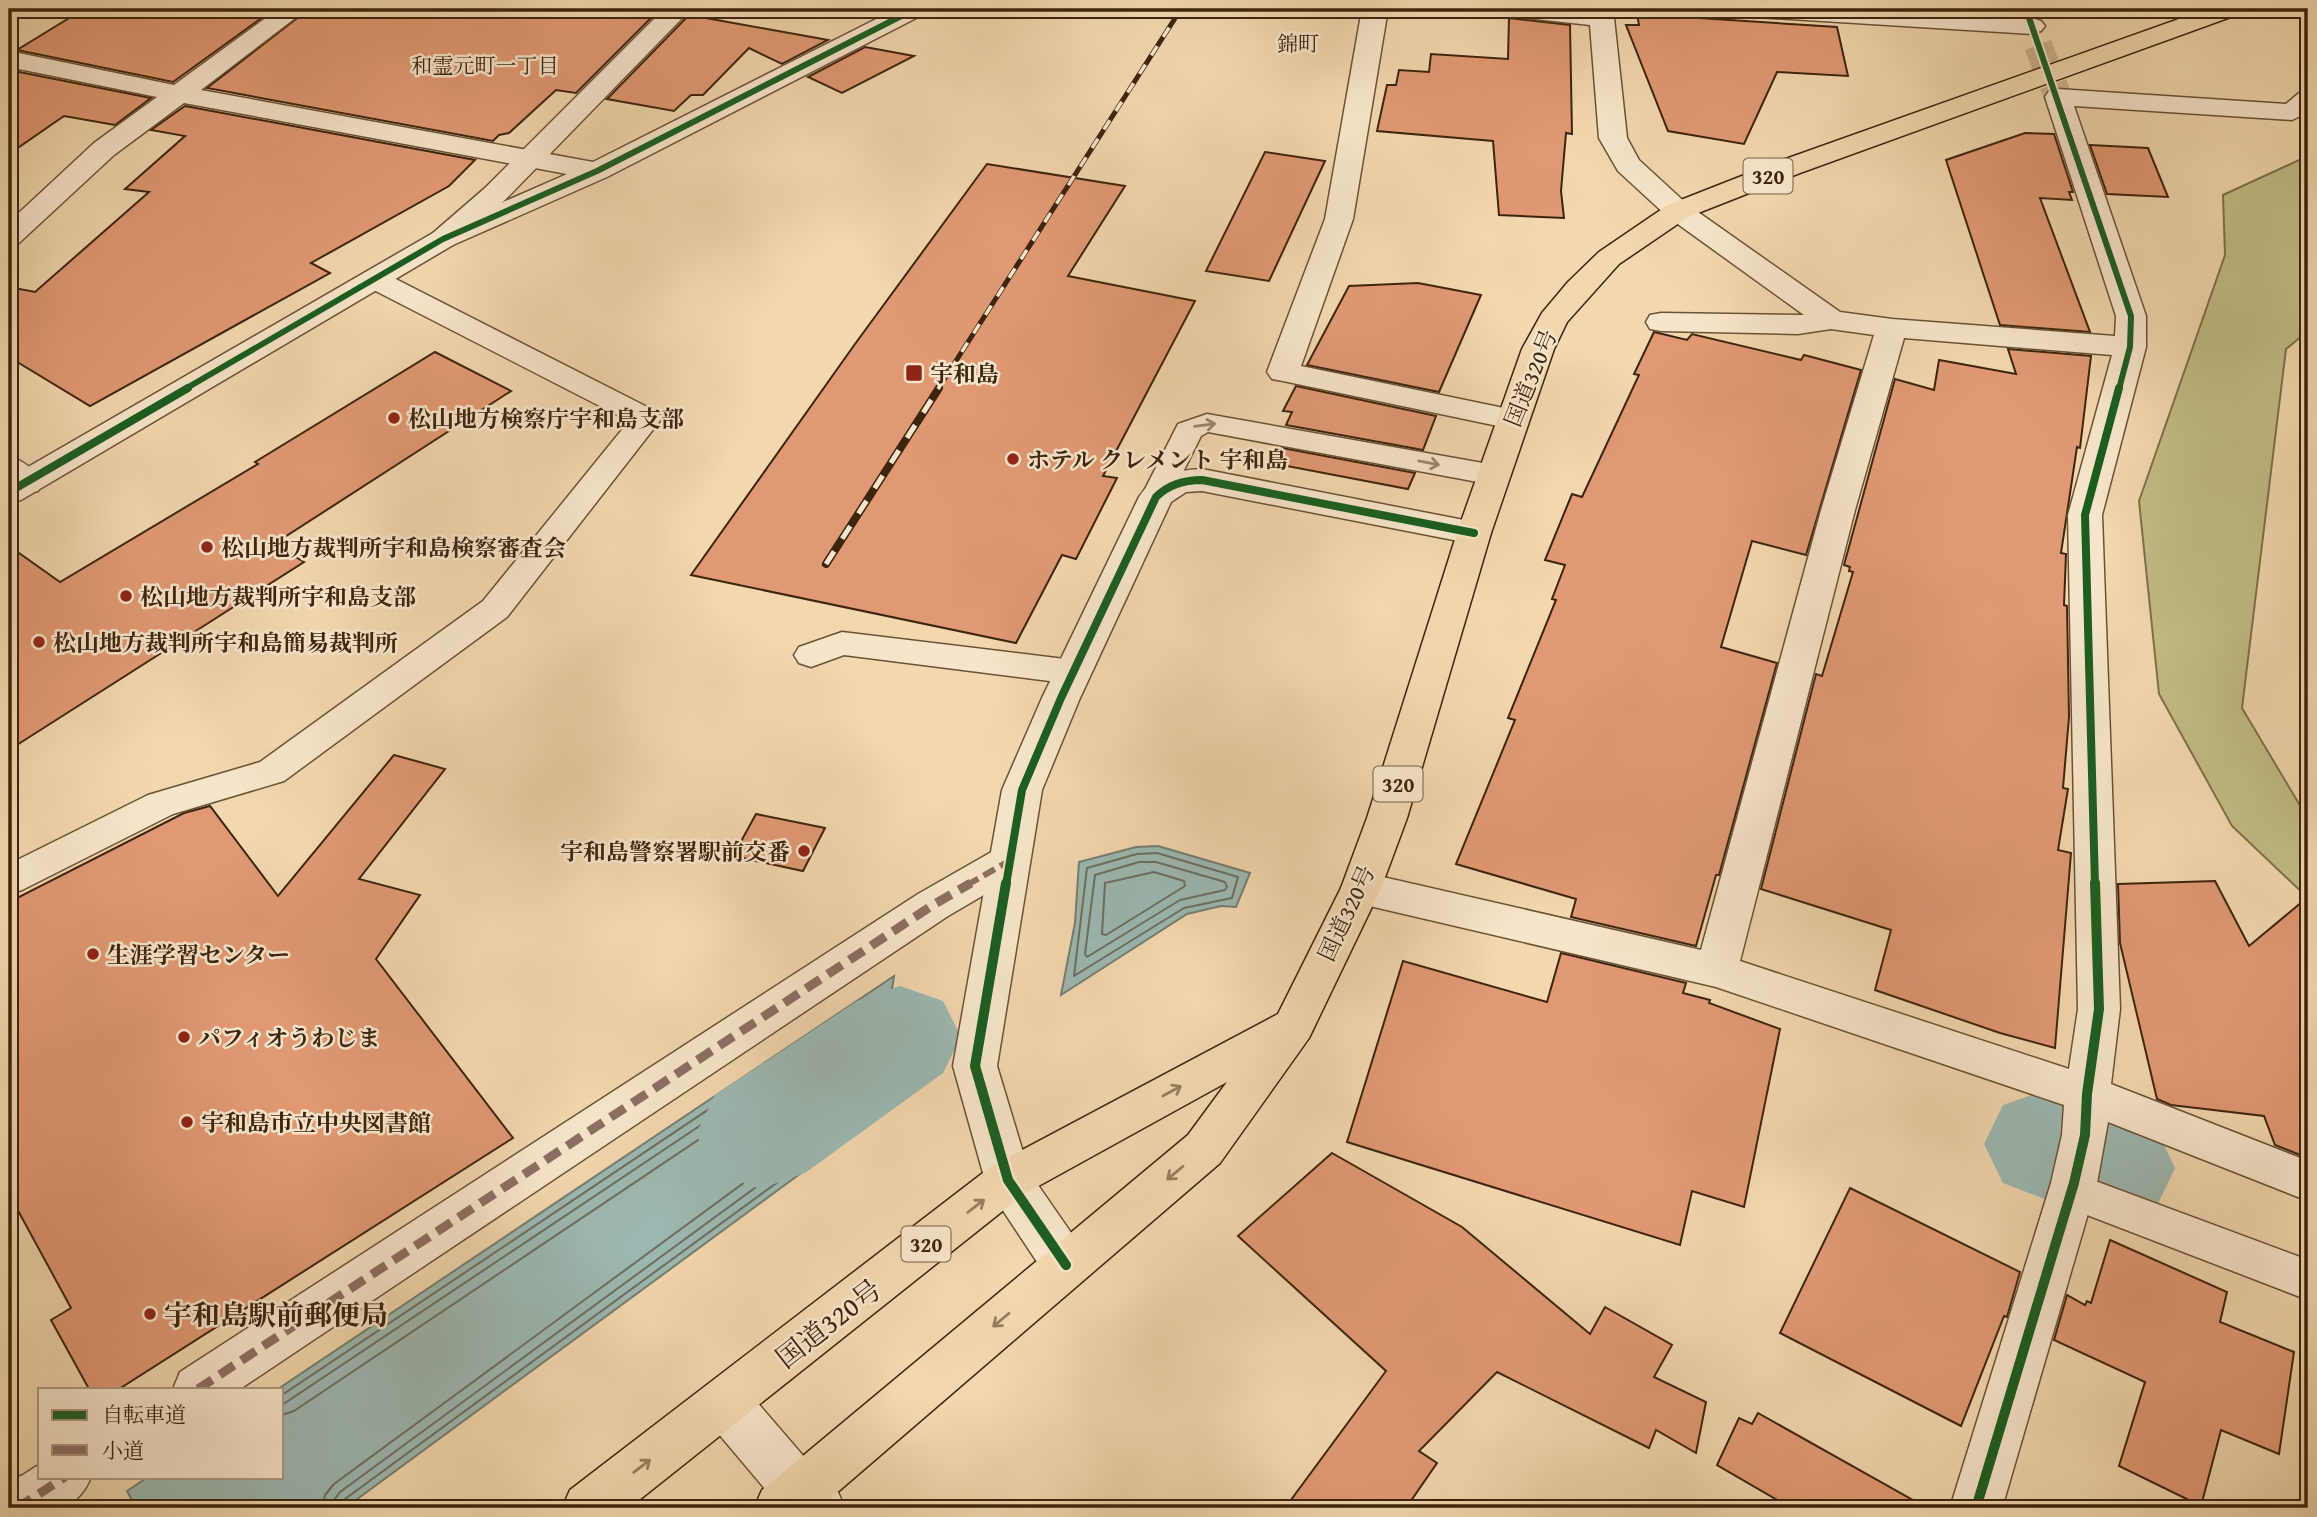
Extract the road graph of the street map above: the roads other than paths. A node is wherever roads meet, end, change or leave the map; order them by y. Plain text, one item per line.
1 (294, 9) edge
2 (678, 9) edge
3 (915, 9) edge
4 (1375, 9) edge
5 (1517, 9) edge
6 (1756, 9) edge
7 (2230, 9) edge
8 (1602, 14) edge
9 (2032, 27) edge
10 (9, 58) edge
11 (179, 94) junction
12 (2308, 99) edge
13 (529, 157) junction
14 (597, 171) junction
15 (1678, 211) junction
16 (9, 237) edge
17 (443, 239) junction
18 (374, 279) junction
19 (1831, 320) junction
20 (1661, 322) dead end
21 (1892, 328) junction
22 (2130, 346) junction
23 (1512, 419) junction
24 (1494, 475) junction
25 (14, 481) edge
26 (1156, 498) junction
27 (1474, 533) junction
28 (811, 655) dead end
29 (1073, 672) junction
30 (1009, 861) junction
31 (9, 880) edge
32 (1361, 888) junction
33 (1717, 970) junction
34 (1294, 1025) junction
35 (2086, 1114) junction
36 (1008, 1180) junction
37 (2308, 1181) edge
38 (2073, 1187) junction
39 (1066, 1265) junction
40 (2308, 1280) edge
41 (200, 1388) edge
42 (725, 1404) junction
43 (63, 1478) edge
44 (9, 1497) edge
45 (800, 1503) edge
46 (16, 1508) edge
47 (588, 1508) edge
48 (1976, 1508) edge

1 - 11 street
2 - 13 street
3 - 14 street
4 - 23 street
5 - 8 street
6 - 9 street
7 - 15 highway, 国道320号 / 320
8 - 15 street
10 - 11 street
11 - 13 street
11 - 16 street
12 - 22 street
13 - 14 street
13 - 17 street
14 - 17 street
15 - 19 street
15 - 23 highway, 国道320号 / 320
17 - 18 street
18 - 25 street
18 - 31 lane
19 - 20 street
19 - 21 street
21 - 22 street
21 - 33 street
22 - 35 street
23 - 24 highway, 国道320号 / 320
26 -> 24 lane
24 - 27 highway, 国道320号 / 320
26 - 27 street
26 - 29 street
27 - 32 highway, 国道320号 / 320
28 - 29 lane
29 - 30 street
30 - 36 street
30 - 41 street
32 - 33 street
32 - 34 highway, 国道320号 / 320
33 - 35 street
36 -> 34 highway, 国道320号 / 320
34 -> 39 highway, 国道320号 / 320
35 - 37 street
35 - 38 street
36 - 39 street
42 -> 36 highway, 国道320号 / 320
38 - 40 lane
38 - 48 street
39 -> 45 highway, 国道320号 / 320
42 - 45 street
47 -> 42 highway, 国道320号 / 320
43 - 46 street
44 - 46 street

